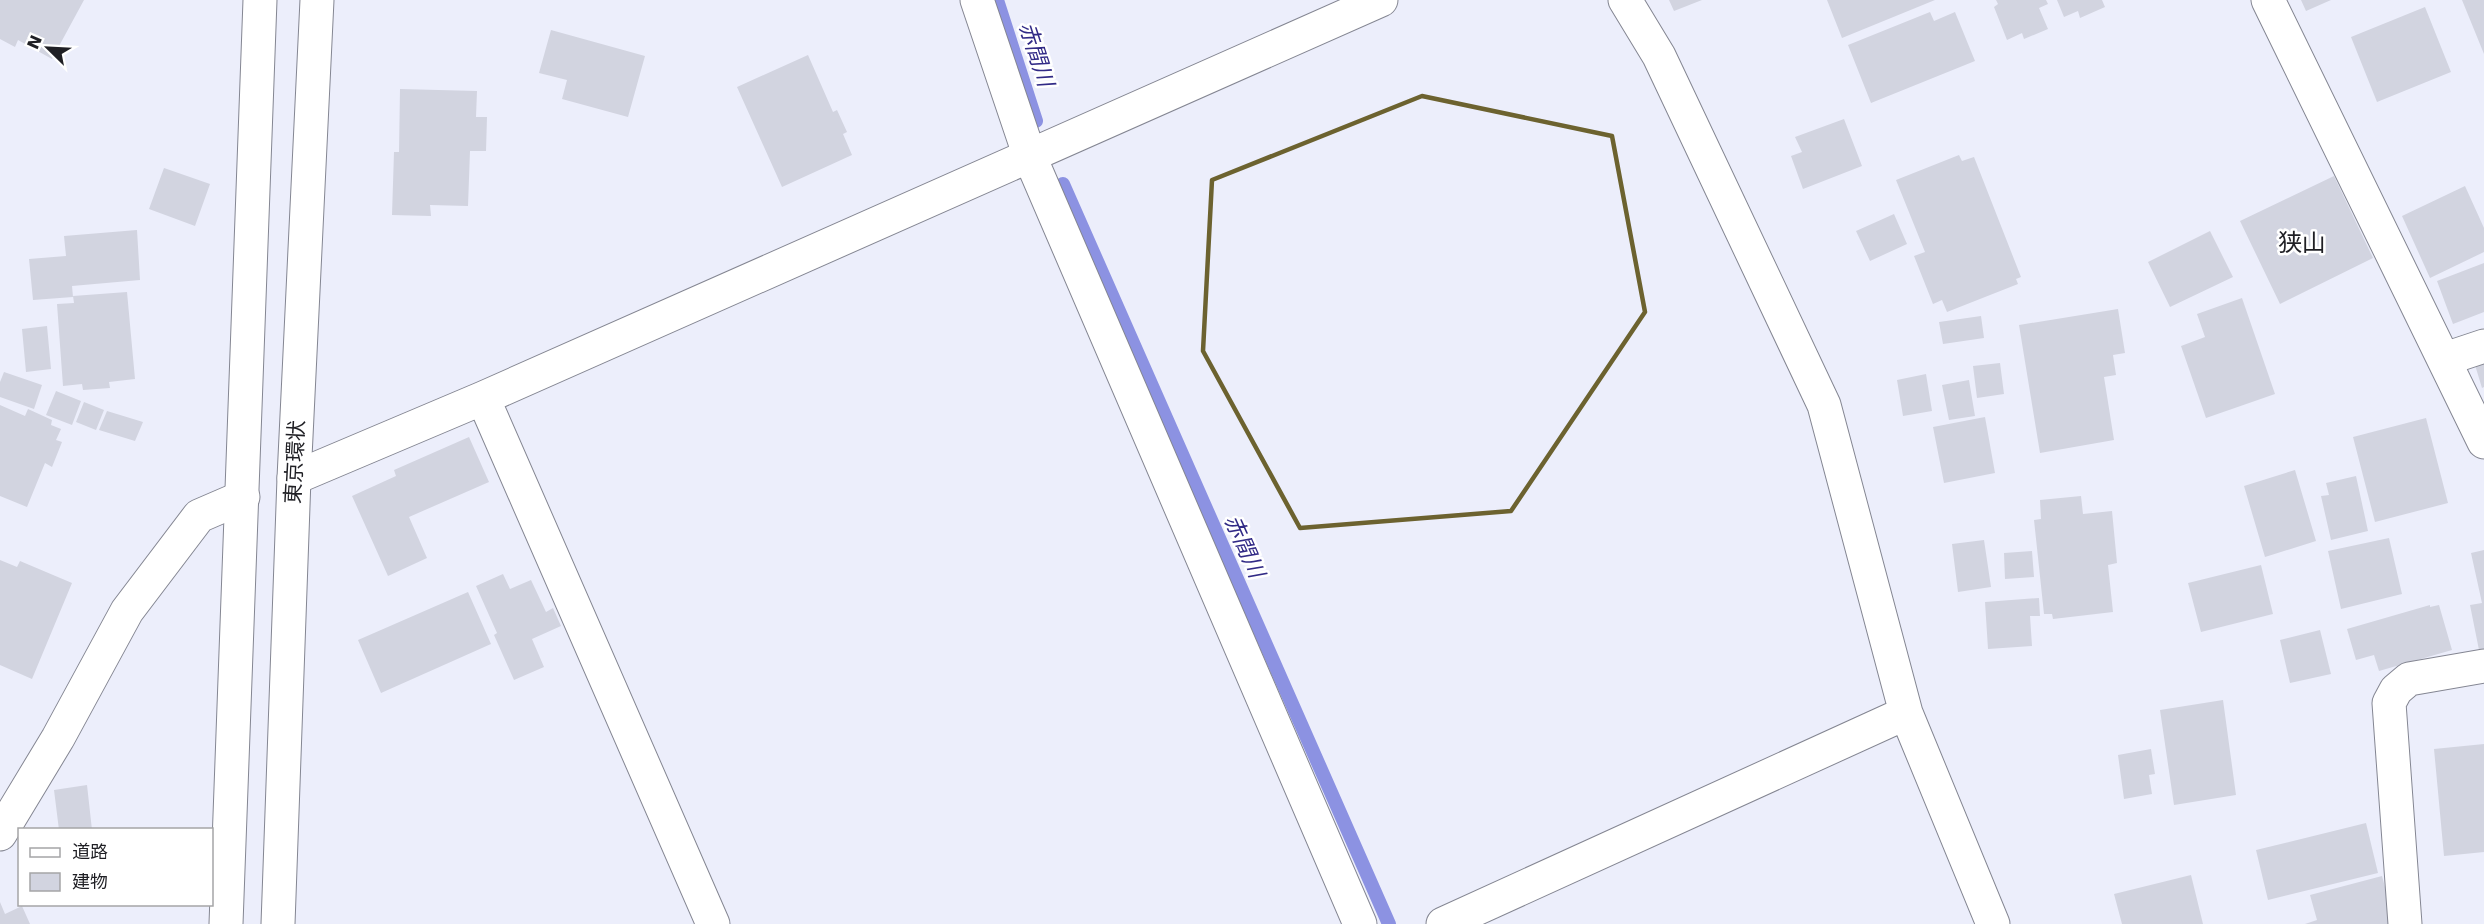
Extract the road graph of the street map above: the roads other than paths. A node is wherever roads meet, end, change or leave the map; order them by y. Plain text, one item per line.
1 (260, 0) edge
2 (317, 0) edge
3 (977, 0) edge
4 (1381, 0) edge
5 (1625, 0) edge
6 (2268, 0) edge
7 (1030, 157) junction
8 (2484, 346) edge
9 (2445, 359) junction
10 (483, 398) junction
11 (2484, 442) edge
12 (294, 478) junction
13 (243, 497) junction
14 (2484, 666) edge
15 (1906, 713) junction
16 (0, 834) edge
17 (226, 924) edge
18 (278, 924) edge
19 (713, 924) edge
20 (1360, 924) edge
21 (1443, 924) edge
22 (1993, 924) edge
23 (2405, 924) edge

1 - 13 main road
2 - 12 main road, 東京環状
3 - 7 main road
4 - 7 main road
5 - 15 main road
6 - 9 main road
7 - 10 main road
7 - 20 main road
8 - 9 main road
9 - 11 main road
10 - 12 main road
10 - 19 main road
12 - 18 main road, 東京環状
13 - 16 main road
13 - 17 main road
14 - 23 main road
15 - 21 main road
15 - 22 main road

